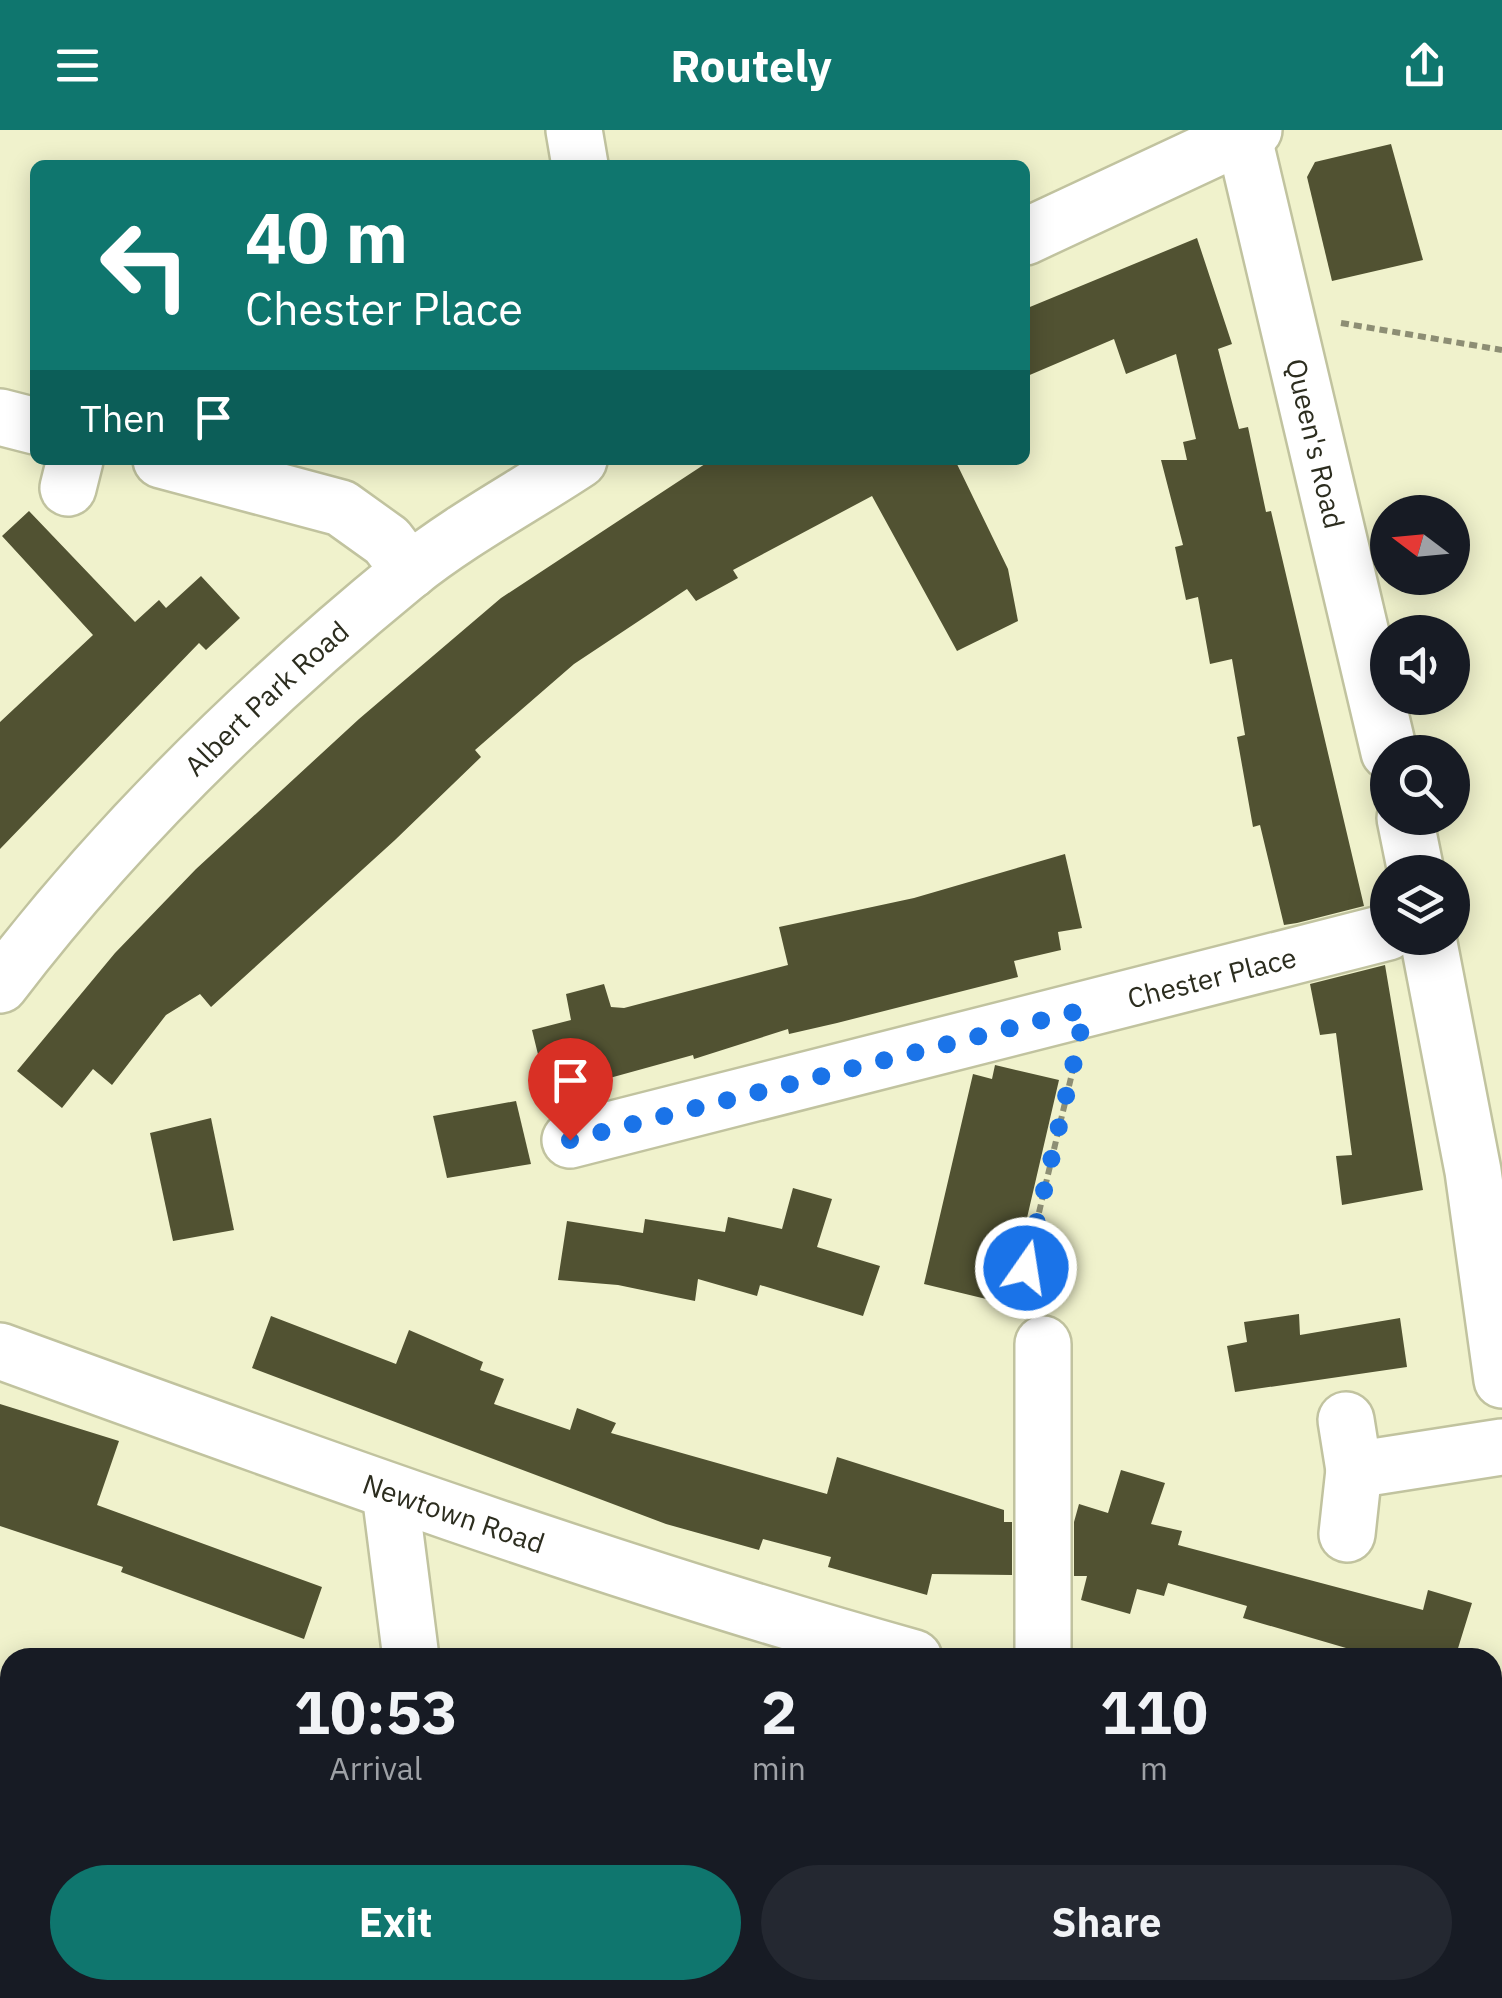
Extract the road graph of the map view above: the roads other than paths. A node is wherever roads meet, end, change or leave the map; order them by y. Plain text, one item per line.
1 (574, 130) edge
2 (1246, 132) edge
3 (579, 160) edge
4 (1030, 235) edge
5 (0, 417) edge
6 (30, 425) edge
7 (181, 465) edge
8 (571, 465) edge
9 (410, 571) junction
10 (1384, 735) edge
11 (1370, 937) edge
12 (1431, 955) edge
13 (0, 985) edge
14 (570, 1140) dead end
15 (1043, 1344) road end
16 (0, 1351) edge
17 (1502, 1380) edge
18 (1502, 1447) edge
19 (390, 1492) junction
20 (1348, 1534) dead end
21 (409, 1648) edge
22 (879, 1648) edge
23 (1043, 1648) edge

1 - 3 street
2 - 4 street
2 - 10 street, Queen's Road
5 - 6 street
7 - 9 street
8 - 9 street, Albert Park Road
9 - 13 street, Albert Park Road
11 - 14 street, Chester Place
12 - 17 street
15 - 23 street
16 - 19 street, Newtown Road
18 - 20 street
19 - 21 street
19 - 22 street, Newtown Road

